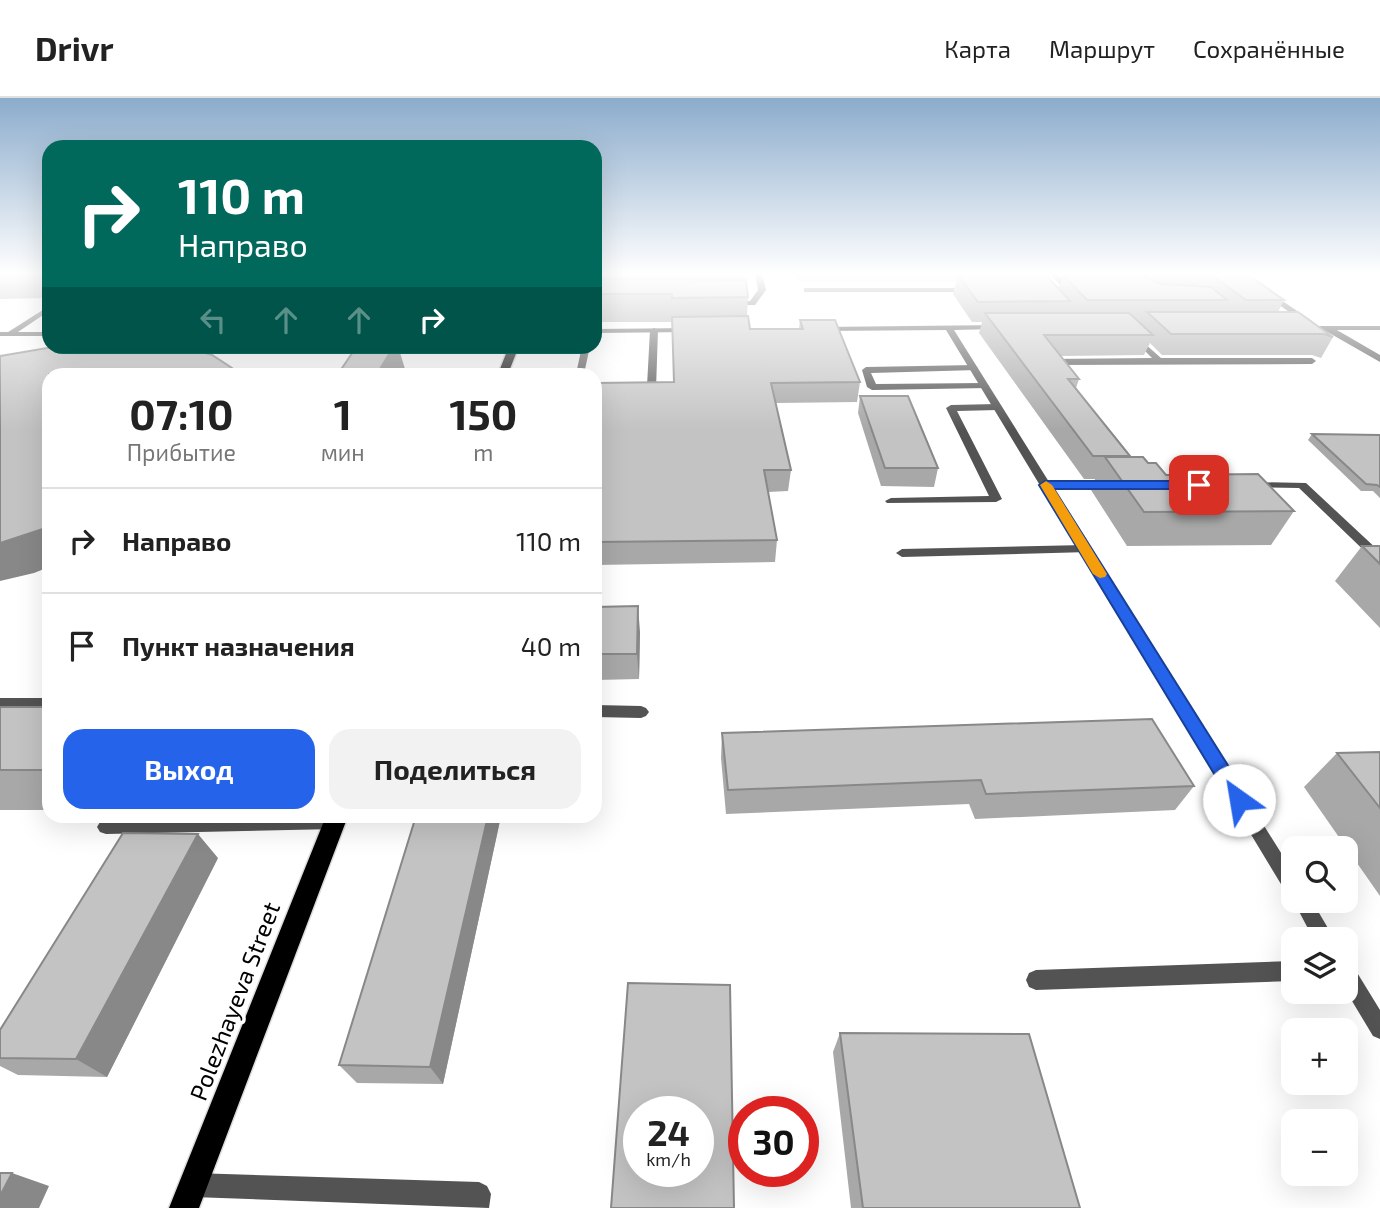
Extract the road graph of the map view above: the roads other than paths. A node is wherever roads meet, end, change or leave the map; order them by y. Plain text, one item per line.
1 (1319, 326) edge
2 (1006, 327) edge
3 (948, 328) junction
4 (1298, 328) edge
5 (1322, 328) junction
6 (1380, 328) edge
7 (815, 329) edge
8 (654, 330) junction
9 (694, 330) edge
10 (602, 331) edge
11 (1130, 332) edge
12 (5, 334) edge
13 (42, 334) edge
14 (1380, 359) edge
15 (1159, 361) junction
16 (1312, 361) edge
17 (974, 368) junction
18 (1057, 372) edge
19 (984, 386) junction
20 (629, 390) edge
21 (997, 407) junction
22 (1045, 485) junction
23 (1126, 485) edge
24 (1234, 485) edge
25 (891, 501) dead end
26 (1085, 549) junction
27 (902, 553) dead end
28 (1380, 559) edge
29 (0, 704) edge
30 (42, 704) edge
31 (602, 711) edge
32 (641, 712) dead end
33 (221, 823) edge
34 (334, 823) edge
35 (106, 827) dead end
36 (1281, 868) edge
37 (1281, 971) edge
38 (1035, 980) dead end
39 (1358, 993) edge
40 (1380, 1029) edge
41 (189, 1196) edge
42 (477, 1208) edge

1 - 5 street
2 - 3 street
3 - 7 street
3 - 17 street
4 - 5 street
5 - 6 street
5 - 14 street
8 - 9 street
8 - 10 street
8 - 20 street
11 - 15 street
12 - 13 street
15 - 16 street
15 - 18 street
17 - 19 street
17 - 19 street
19 - 21 street
21 - 22 street
21 - 25 street
22 - 23 street
22 - 26 street
24 - 28 street
26 - 27 street
26 - 36 street
29 - 30 street
31 - 32 street
33 - 35 street
34 - 41 main road, Polezhayeva Street
37 - 38 street
39 - 40 street
41 - 42 street

